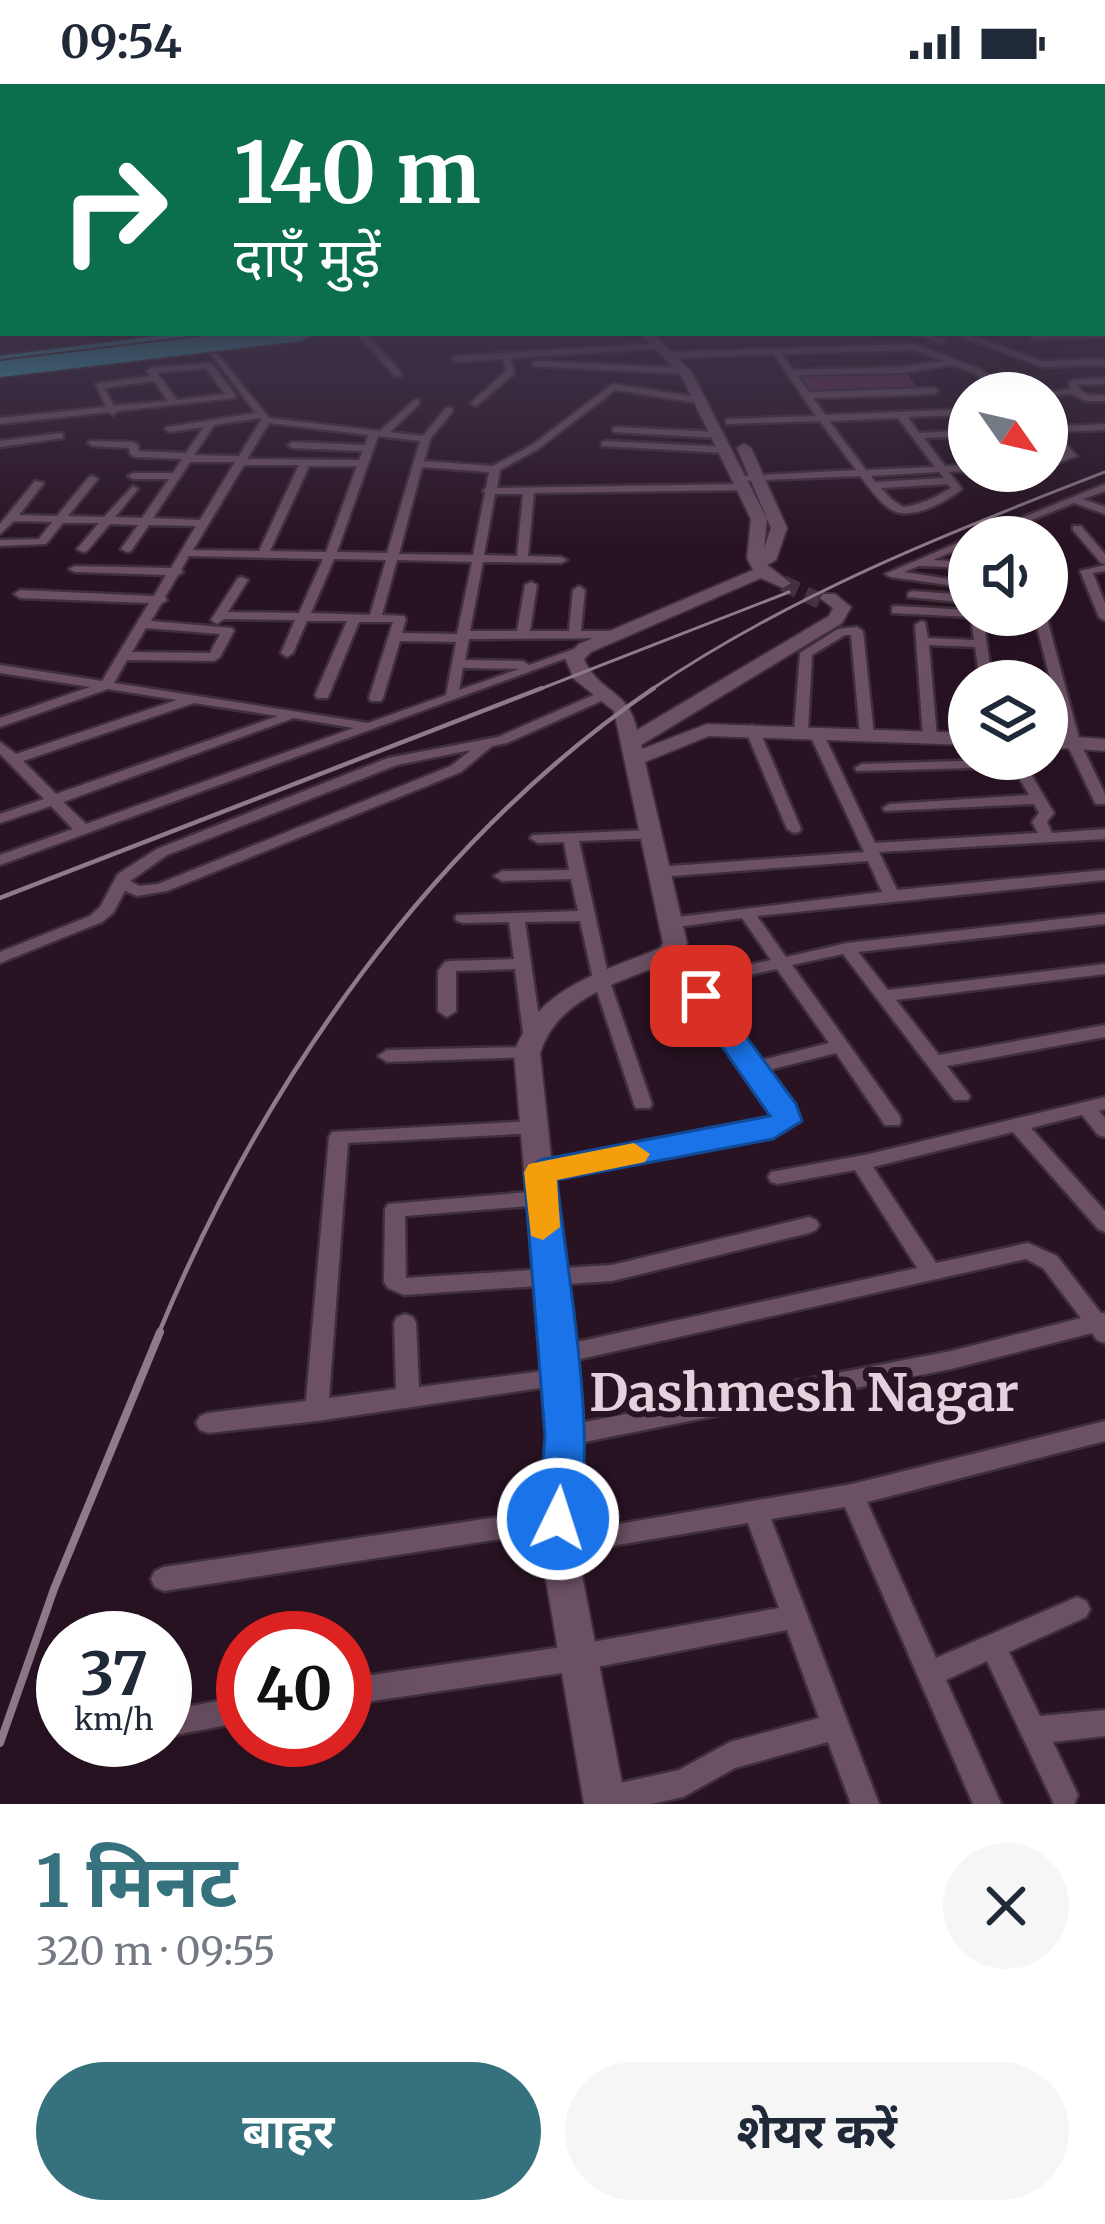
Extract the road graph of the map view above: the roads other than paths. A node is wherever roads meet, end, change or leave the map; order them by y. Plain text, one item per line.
1 (111, 384) edge
2 (159, 384) edge
3 (222, 384) edge
4 (238, 384) edge
5 (497, 384) edge
6 (695, 384) edge
7 (800, 384) edge
8 (929, 384) edge
9 (1071, 384) edge
10 (934, 391) junction
11 (1068, 392) edge
12 (1074, 392) junction
13 (245, 394) junction
14 (808, 395) junction
15 (231, 396) junction
16 (704, 397) junction
17 (1105, 398) edge
18 (416, 402) dead end
19 (476, 403) dead end
20 (175, 404) junction
21 (948, 408) edge
22 (449, 410) dead end
23 (113, 412) junction
24 (948, 413) edge
25 (52, 415) junction
26 (901, 415) junction
27 (264, 417) junction
28 (825, 418) junction
29 (212, 422) junction
30 (638, 422) dead end
31 (0, 424) edge
32 (1105, 427) edge
33 (170, 429) dead end
34 (616, 430) dead end
35 (1068, 430) edge
36 (722, 433) junction
37 (378, 434) junction
38 (948, 434) edge
39 (916, 436) junction
40 (425, 439) junction
41 (4, 443) edge
42 (93, 443) dead end
43 (605, 444) dead end
44 (292, 445) dead end
45 (366, 448) junction
46 (190, 458) junction
47 (240, 460) junction
48 (305, 463) junction
49 (362, 464) junction
50 (419, 464) junction
51 (583, 466) dead end
52 (495, 469) junction
53 (941, 469) junction
54 (948, 469) edge
55 (865, 473) junction
56 (178, 476) junction
57 (948, 478) edge
58 (93, 479) dead end
59 (948, 482) edge
60 (39, 483) dead end
61 (874, 484) junction
62 (750, 486) junction
63 (1105, 487) edge
64 (589, 488) junction
65 (529, 490) junction
66 (488, 491) junction
67 (955, 492) edge
68 (635, 496) dead end
69 (1075, 500) junction
70 (1105, 511) edge
71 (1044, 516) edge
72 (10, 518) junction
73 (61, 519) junction
74 (106, 521) junction
75 (149, 522) junction
76 (204, 523) junction
77 (1077, 528) dead end
78 (0, 531) edge
79 (0, 543) edge
80 (127, 549) dead end
81 (948, 549) edge
82 (83, 550) dead end
83 (188, 554) junction
84 (263, 555) junction
85 (330, 556) junction
86 (395, 558) junction
87 (478, 559) junction
88 (522, 559) junction
89 (561, 560) dead end
90 (911, 562) junction
91 (1105, 564) edge
92 (948, 565) edge
93 (74, 569) dead end
94 (177, 572) junction
95 (242, 580) dead end
96 (948, 582) edge
97 (530, 585) dead end
98 (579, 590) dead end
99 (20, 594) dead end
100 (912, 595) dead end
101 (948, 598) edge
102 (160, 600) junction
103 (827, 601) dead end
104 (896, 610) dead end
105 (948, 613) edge
106 (302, 616) junction
107 (1105, 617) edge
108 (355, 618) junction
109 (375, 618) junction
110 (217, 621) junction
111 (146, 624) junction
112 (921, 625) dead end
113 (523, 635) junction
114 (980, 636) edge
115 (1045, 636) edge
116 (398, 637) junction
117 (462, 637) junction
118 (922, 641) junction
119 (577, 643) junction
120 (982, 644) junction
121 (287, 653) dead end
122 (126, 656) junction
123 (984, 660) edge
124 (458, 664) junction
125 (536, 665) junction
126 (0, 669) edge
127 (105, 686) junction
128 (452, 694) junction
129 (605, 694) junction
130 (322, 695) dead end
131 (196, 698) junction
132 (376, 698) dead end
133 (292, 716) junction
134 (0, 723) edge
135 (369, 726) junction
136 (752, 729) junction
137 (808, 732) junction
138 (867, 734) junction
139 (930, 737) junction
140 (948, 738) edge
141 (1068, 742) edge
142 (1073, 742) junction
143 (487, 744) junction
144 (631, 744) junction
145 (1105, 745) edge
146 (0, 746) edge
147 (15, 759) junction
148 (948, 764) edge
149 (862, 768) dead end
150 (1028, 780) edge
151 (1040, 799) junction
152 (53, 800) junction
153 (1101, 801) dead end
154 (890, 808) dead end
155 (0, 819) edge
156 (82, 829) junction
157 (794, 829) dead end
158 (1105, 834) edge
159 (651, 835) junction
160 (570, 837) junction
161 (538, 838) dead end
162 (1048, 838) junction
163 (871, 852) junction
164 (0, 860) edge
165 (658, 872) junction
166 (578, 874) junction
167 (1105, 875) edge
168 (502, 876) dead end
169 (120, 882) junction
170 (891, 895) junction
171 (747, 914) junction
172 (587, 916) junction
173 (516, 917) junction
174 (463, 918) dead end
175 (1105, 919) edge
176 (670, 923) junction
177 (847, 948) junction
178 (669, 953) junction
179 (0, 958) edge
180 (778, 963) junction
181 (522, 964) junction
182 (1105, 969) edge
183 (601, 980) junction
184 (882, 995) junction
185 (701, 996) dead end
186 (448, 1011) dead end
187 (1105, 1031) edge
188 (529, 1042) junction
189 (836, 1047) junction
190 (387, 1056) dead end
191 (934, 1062) junction
192 (752, 1067) junction
193 (961, 1096) dead end
194 (643, 1104) dead end
195 (1095, 1105) edge
196 (892, 1120) dead end
197 (1018, 1125) junction
198 (532, 1128) junction
199 (1105, 1130) edge
200 (860, 1162) junction
201 (778, 1177) dead end
202 (540, 1185) junction
203 (1105, 1224) edge
204 (809, 1225) dead end
205 (931, 1273) junction
206 (547, 1281) junction
207 (405, 1323) dead end
208 (1102, 1326) edge
209 (559, 1366) junction
210 (408, 1398) junction
211 (317, 1411) junction
212 (208, 1423) dead end
213 (1105, 1430) edge
214 (564, 1436) junction
215 (852, 1495) junction
216 (757, 1512) junction
217 (558, 1531) junction
218 (164, 1579) dead end
219 (1076, 1609) dead end
220 (795, 1616) junction
221 (993, 1646) junction
222 (576, 1658) junction
223 (929, 1674) junction
224 (372, 1688) edge
225 (1105, 1724) edge
226 (838, 1726) junction
227 (1036, 1730) junction
228 (1064, 1795) dead end
229 (605, 1802) edge
230 (865, 1804) edge
231 (987, 1804) edge

1 - 23 street
2 - 20 street
3 - 15 street
4 - 13 street
5 - 19 street
6 - 16 street
7 - 14 street
8 - 10 street
9 - 12 street
10 - 14 street
10 - 21 street
11 - 12 street
12 - 17 street
13 - 15 street
13 - 27 street
14 - 28 street
15 - 20 street
16 - 36 street
16 - 52 street
18 - 37 street
20 - 23 street
22 - 40 street
23 - 25 street
24 - 26 street
25 - 31 street
25 - 41 street
26 - 28 street
26 - 39 street
27 - 29 street
27 - 37 street
27 - 47 street
28 - 36 street
28 - 55 street
29 - 33 street
29 - 46 street
30 - 36 street
31 - 41 street
32 - 35 street
34 - 36 street
36 - 43 street
36 - 62 street
36 - 62 street
37 - 40 street
37 - 45 street
38 - 39 street
39 - 53 street
40 - 50 street
42 - 46 street
44 - 45 street
45 - 49 street
46 - 47 street
46 - 56 street
47 - 48 street
47 - 76 street
48 - 49 street
48 - 84 street
49 - 85 street
50 - 52 street
50 - 86 street
51 - 64 street
52 - 66 street
53 - 54 street
53 - 55 street
53 - 57 street
55 - 61 street
55 - 62 street
56 - 74 street
56 - 75 street
58 - 73 street
59 - 61 street
60 - 72 street
61 - 67 street
62 - 64 street
62 - 68 street
62 - 119 street
63 - 69 street
64 - 65 street
65 - 66 street
65 - 88 street
66 - 87 street
69 - 70 street
69 - 71 street
72 - 73 street
72 - 78 street
73 - 74 street
73 - 79 street
74 - 75 street
74 - 82 street
75 - 76 street
75 - 80 street
76 - 83 street
77 - 91 street
81 - 90 street
83 - 84 street
83 - 94 street
84 - 85 street
85 - 86 street
85 - 106 street
86 - 87 street
86 - 109 street
87 - 88 street
87 - 117 street
88 - 89 street
90 - 92 street
90 - 96 street
91 - 107 street
93 - 94 street
94 - 102 street
95 - 110 street
97 - 113 street
98 - 119 street
99 - 102 street
100 - 101 street
102 - 111 street
103 - 144 street
104 - 105 street
106 - 108 street
106 - 110 street
106 - 121 street
108 - 109 street
108 - 130 street
109 - 116 street
110 - 111 street
110 - 122 street
111 - 122 street
112 - 118 street
113 - 117 street
113 - 119 street
114 - 120 street
115 - 142 street
116 - 117 street
116 - 132 street
117 - 124 street
118 - 120 street
118 - 139 street
119 - 125 street
119 - 129 street
120 - 123 street
122 - 127 street
124 - 125 street
124 - 128 street
125 - 128 street
126 - 127 street
127 - 131 street
127 - 134 street
128 - 135 street
129 - 143 street
129 - 144 street
131 - 133 street
131 - 147 street
133 - 135 street
133 - 152 street
135 - 156 street
136 - 137 street
136 - 144 street
136 - 157 street
137 - 138 street
137 - 138 street
137 - 163 street
138 - 139 street
139 - 140 street
141 - 142 street
142 - 145 street
142 - 153 street
143 - 169 street
143 - 169 street
144 - 159 street
146 - 147 street
147 - 152 street
148 - 149 street
150 - 151 street
151 - 154 street
151 - 162 street
152 - 155 street
152 - 156 street
156 - 164 street
158 - 162 street
159 - 160 street
159 - 165 street
160 - 161 street
160 - 166 street
162 - 163 street
163 - 165 street
163 - 170 street
165 - 176 street
166 - 168 street
166 - 172 street
167 - 170 street
169 - 179 street
170 - 171 street
171 - 176 street
171 - 180 street
172 - 173 street
172 - 183 street
173 - 174 street
173 - 181 street
175 - 177 street
176 - 178 street
177 - 180 street
177 - 184 street
178 - 180 street
178 - 183 street
180 - 189 street
181 - 186 street
181 - 188 street
182 - 184 street
183 - 188 street
183 - 194 street
184 - 191 street
185 - 192 street
187 - 191 street
188 - 190 street
188 - 198 street
189 - 192 street
189 - 196 street
191 - 193 street
192 - 202 street
195 - 197 street
195 - 199 street
197 - 200 street
197 - 203 street
198 - 202 street
198 - 211 street
200 - 201 street
200 - 205 street
202 - 206 street
202 - 206 street
204 - 206 street
205 - 208 street
205 - 209 street
206 - 209 street
207 - 210 street
208 - 214 street
209 - 210 street
209 - 214 street
210 - 211 street
211 - 212 street
213 - 215 street
214 - 217 street
215 - 216 street
215 - 223 street
216 - 217 street
216 - 220 street
217 - 218 street
217 - 222 street
219 - 221 street
220 - 222 street
220 - 226 street
221 - 223 street
221 - 227 street
222 - 224 street
222 - 229 street
223 - 231 street
225 - 227 street
226 - 229 street
226 - 230 street
227 - 228 street

